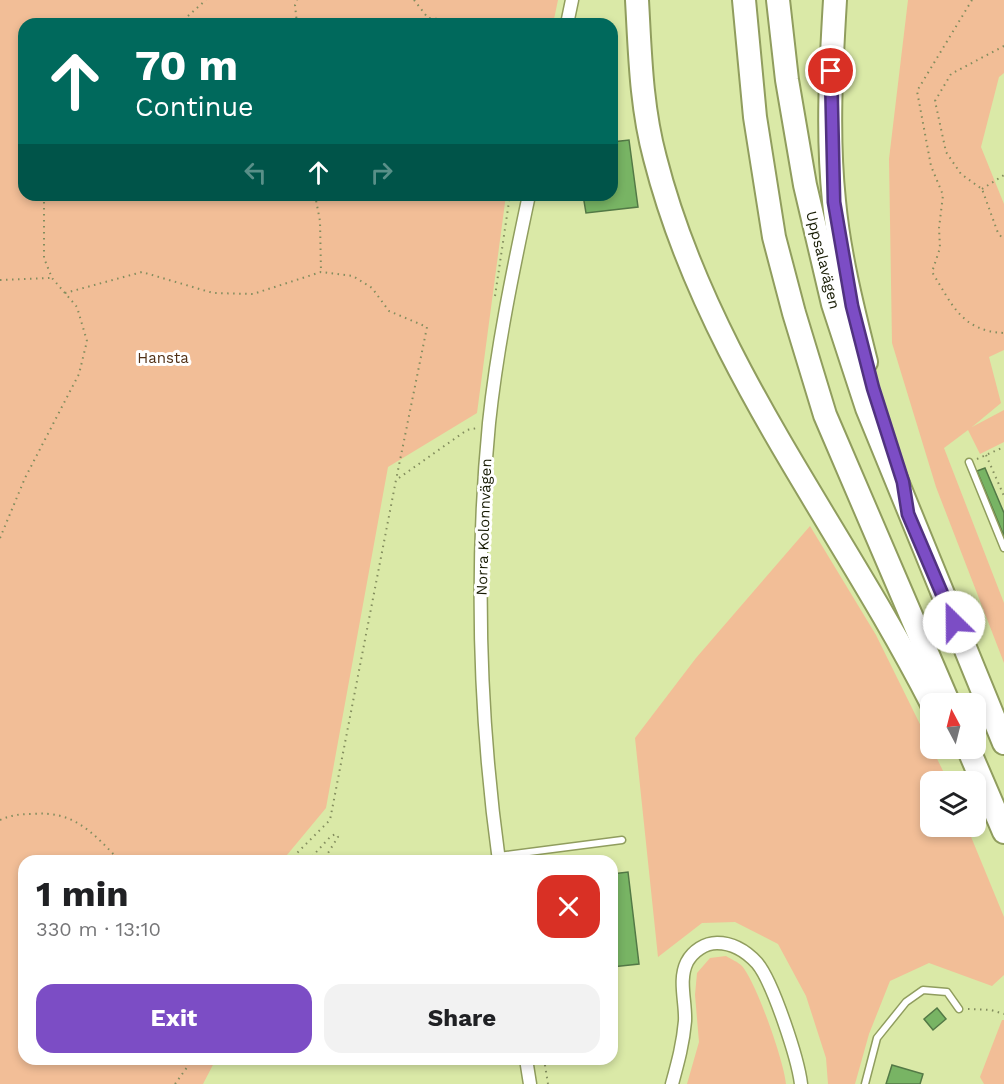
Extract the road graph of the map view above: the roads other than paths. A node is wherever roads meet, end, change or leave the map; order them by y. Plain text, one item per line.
1 (572, 0) edge
2 (637, 0) edge
3 (744, 0) edge
4 (778, 0) edge
5 (835, 0) edge
6 (568, 18) edge
7 (528, 201) edge
8 (969, 462) road end
9 (908, 514) junction
10 (1004, 548) edge
11 (926, 693) edge
12 (944, 693) edge
13 (1004, 743) edge
14 (973, 759) edge
15 (986, 810) edge
16 (1004, 832) edge
17 (622, 840) dead end
18 (1004, 845) edge
19 (498, 855) edge
20 (520, 855) edge
21 (959, 1009) road end
22 (527, 1065) edge
23 (530, 1084) edge
24 (672, 1084) edge
25 (801, 1084) edge
26 (865, 1084) edge

1 - 6 street
2 - 11 highway
3 - 12 highway
4 - 9 highway, Uppsalavägen
5 - 9 highway
7 - 19 street, Norra Kolonnvägen
8 - 10 lane
9 - 13 highway, Uppsalavägen
14 - 16 highway
15 - 18 highway
17 - 20 lane
21 - 26 lane
22 - 23 street
24 - 25 street

